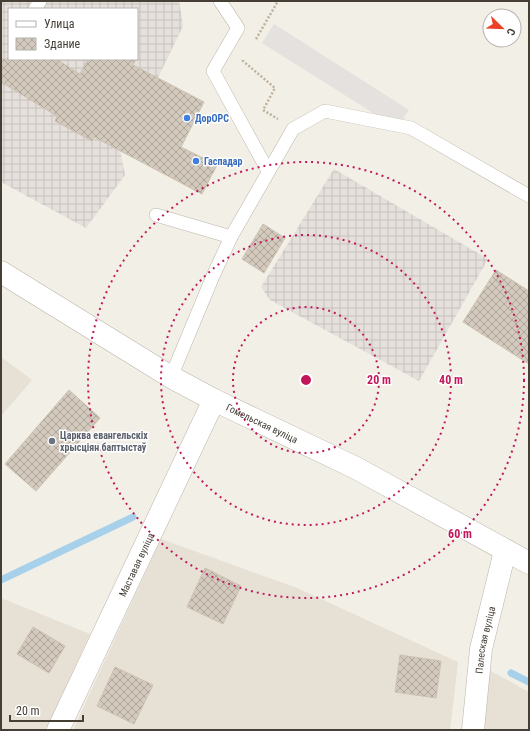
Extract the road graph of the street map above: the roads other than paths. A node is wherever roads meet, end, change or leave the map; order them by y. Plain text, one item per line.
1 (220, 1) edge
2 (268, 171) junction
3 (529, 196) edge
4 (156, 215) dead end
5 (231, 237) junction
6 (1, 272) edge
7 (171, 377) junction
8 (214, 400) junction
9 (505, 551) junction
10 (529, 563) edge
11 (58, 730) edge
12 (473, 730) edge

1 - 2 lane
2 - 3 lane
2 - 5 lane
4 - 5 lane
5 - 7 lane
6 - 7 street, Гомельская вуліца
7 - 8 street, Гомельская вуліца
8 - 9 street, Гомельская вуліца
8 - 11 street, Маставая вуліца
9 - 10 street, Гомельская вуліца
9 - 12 street, Палеская вуліца

